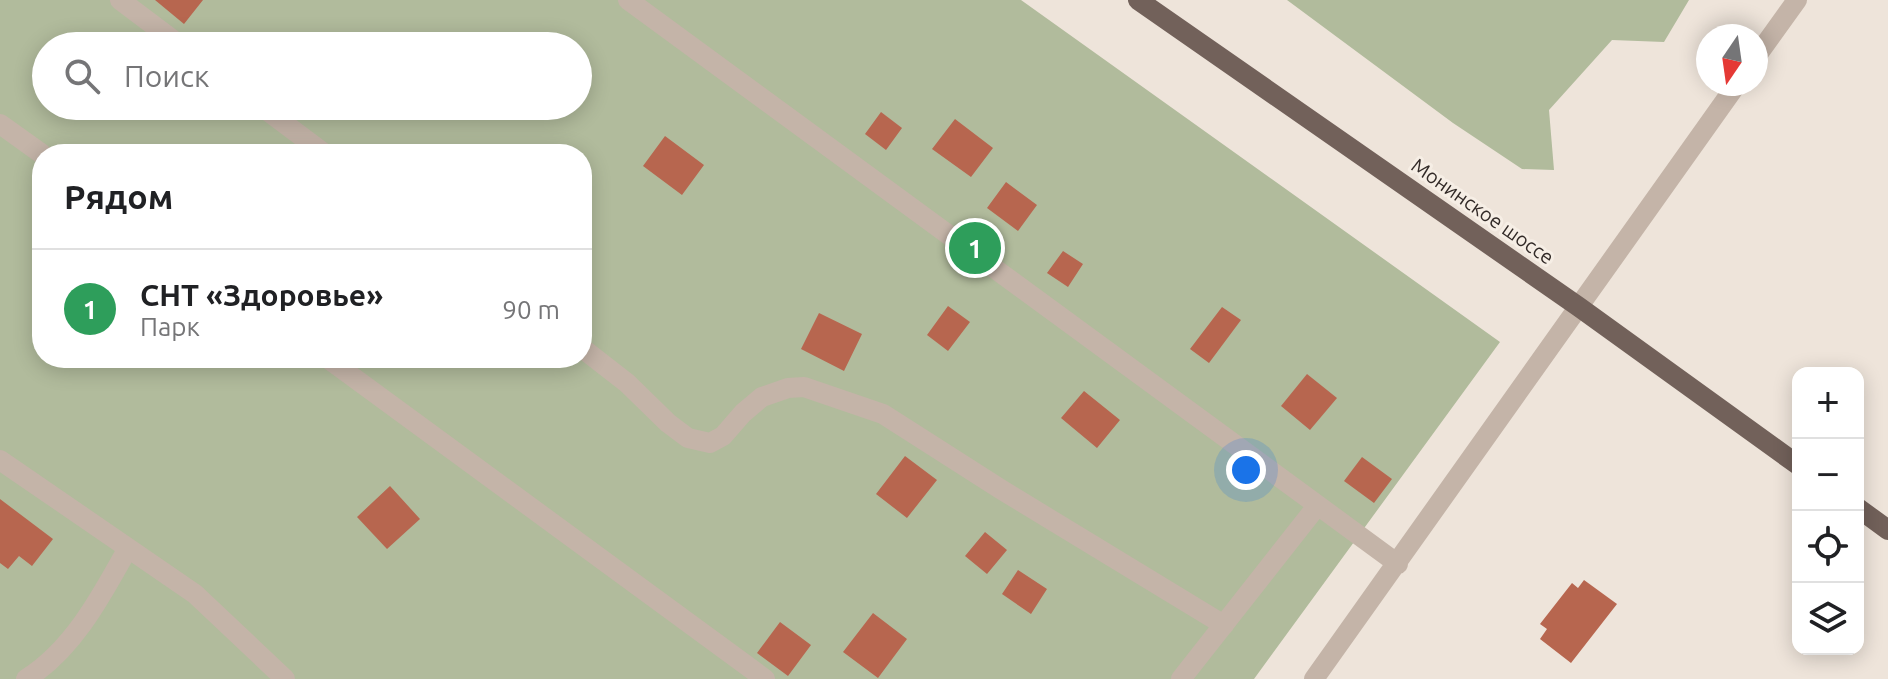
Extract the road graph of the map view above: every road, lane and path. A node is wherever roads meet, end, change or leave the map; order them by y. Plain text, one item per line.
1 (120, 0) edge
2 (628, 0) edge
3 (1138, 0) edge
4 (1797, 0) edge
5 (162, 32) edge
6 (1768, 40) edge
7 (1728, 96) edge
8 (280, 120) edge
9 (0, 124) edge
10 (312, 144) edge
11 (32, 147) edge
12 (1579, 307) junction
13 (592, 356) edge
14 (341, 368) edge
15 (0, 460) edge
16 (1792, 461) edge
17 (1317, 506) junction
18 (1862, 511) edge
19 (1888, 530) edge
20 (128, 548) junction
21 (1398, 564) junction
22 (1224, 625) junction
23 (26, 679) edge
24 (285, 679) edge
25 (765, 679) edge
26 (1181, 679) edge
27 (1314, 679) edge

1 - 5 street
2 - 17 street
3 - 12 main road, Монинское шоссе
4 - 6 street
7 - 12 street
8 - 10 street
9 - 11 street
12 - 16 main road, Монинское шоссе
12 - 21 street
13 - 22 street
14 - 25 street
15 - 20 street
17 - 21 street
17 - 22 street
18 - 19 main road
20 - 23 street
20 - 24 street
21 - 27 street
22 - 26 street

